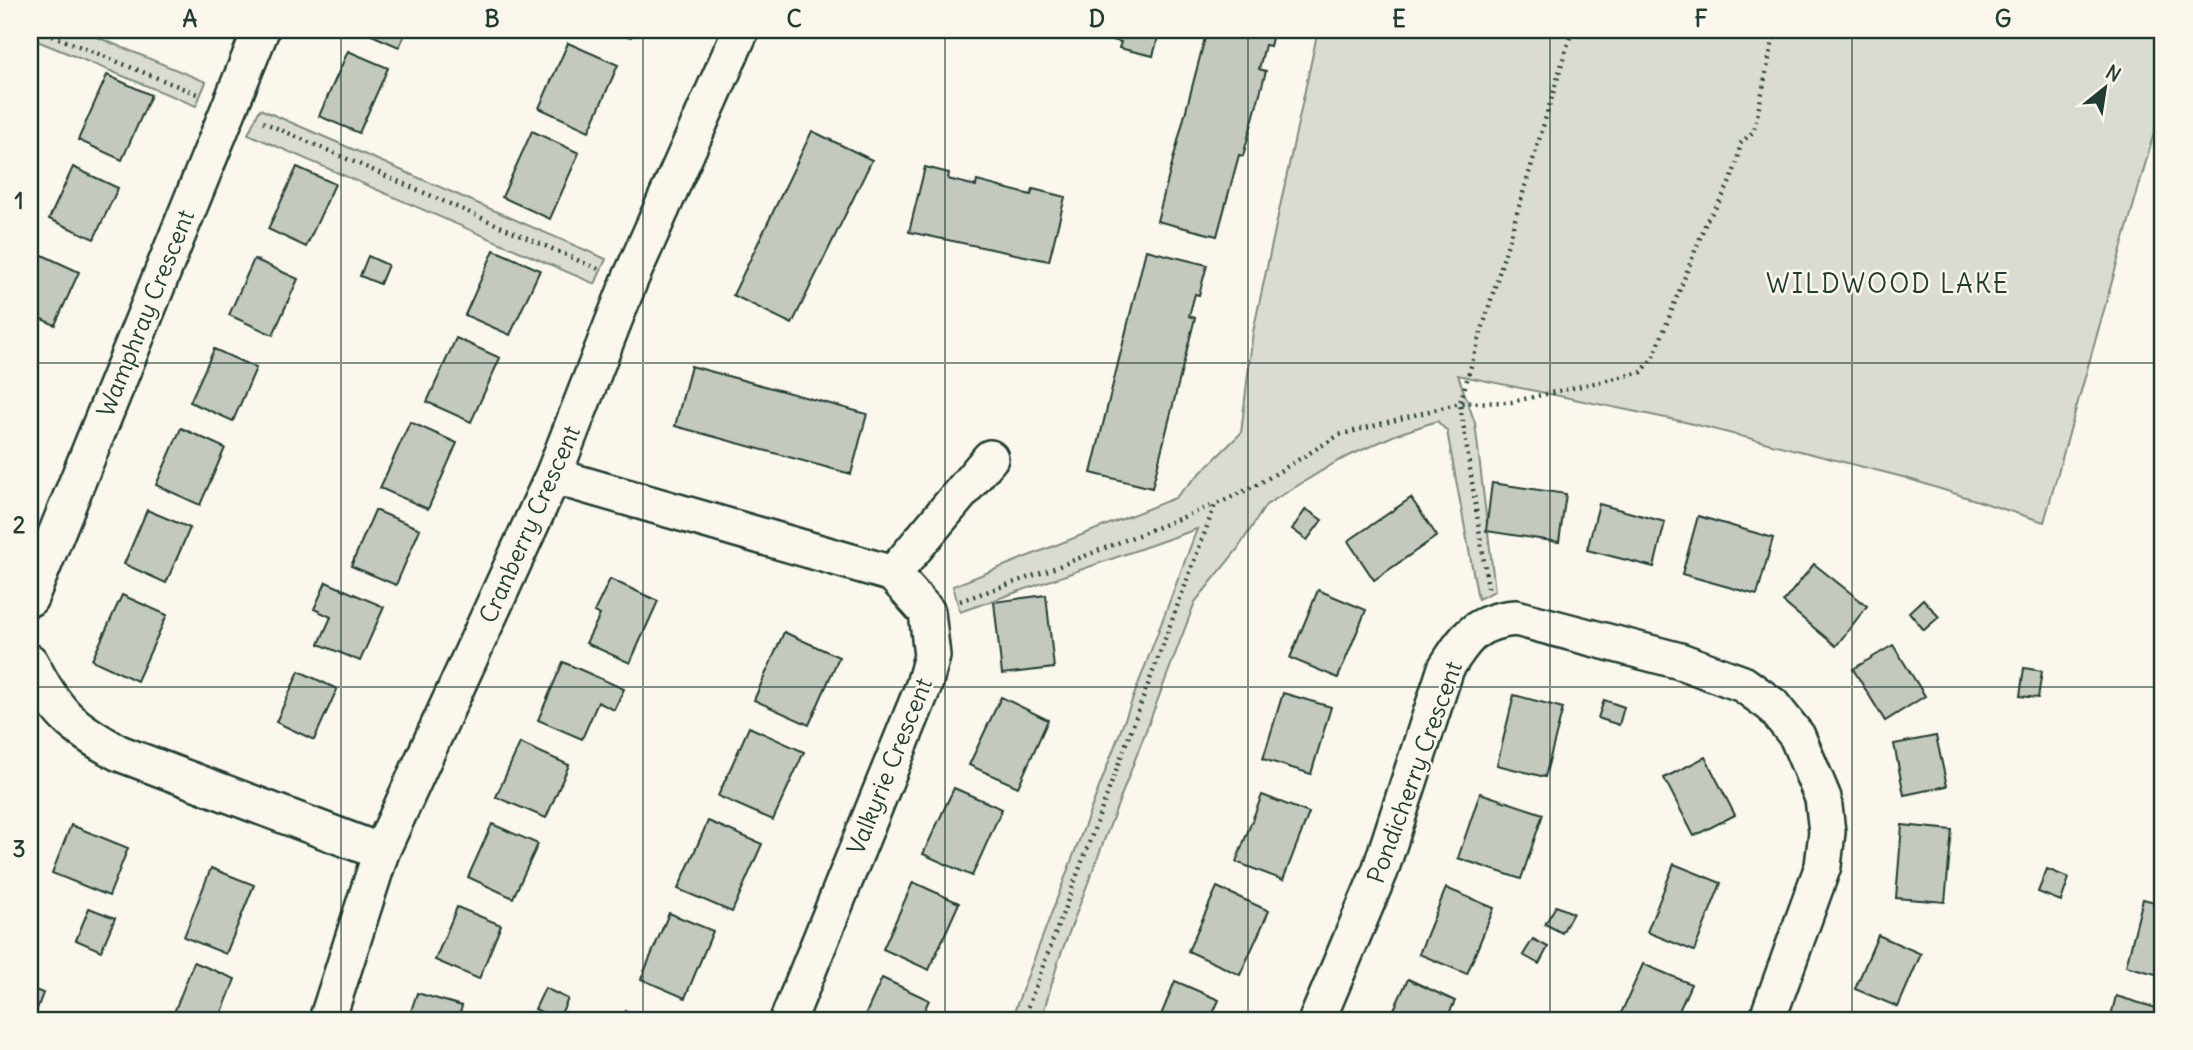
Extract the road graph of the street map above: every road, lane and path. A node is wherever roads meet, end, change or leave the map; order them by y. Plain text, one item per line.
1 (39, 30) edge
2 (261, 30) edge
3 (741, 30) edge
4 (1572, 30) edge
5 (1775, 30) edge
6 (229, 107) junction
7 (629, 282) junction
8 (1460, 403) junction
9 (990, 457) dead end
10 (553, 476) junction
11 (1215, 505) junction
12 (893, 574) junction
13 (30, 598) edge
14 (927, 612) junction
15 (1492, 620) junction
16 (30, 662) edge
17 (381, 852) junction
18 (327, 1020) edge
19 (788, 1020) edge
20 (1023, 1020) edge
21 (1317, 1020) edge
22 (1767, 1020) edge

1 - 6 path
2 - 6 street, Wamphray Crescent
3 - 7 street, Cranberry Crescent
4 - 8 path
5 - 8 path
6 - 7 path
6 - 13 street, Wamphray Crescent
7 - 10 street, Cranberry Crescent
8 - 11 path
8 - 15 path
9 - 12 street
10 - 12 street
10 - 17 street, Cranberry Crescent
11 - 14 path
11 - 20 path
12 - 14 street
14 - 19 street, Valkyrie Crescent
15 - 21 street, Pondicherry Crescent
15 - 22 street
16 - 17 street
17 - 18 street, Cranberry Crescent

